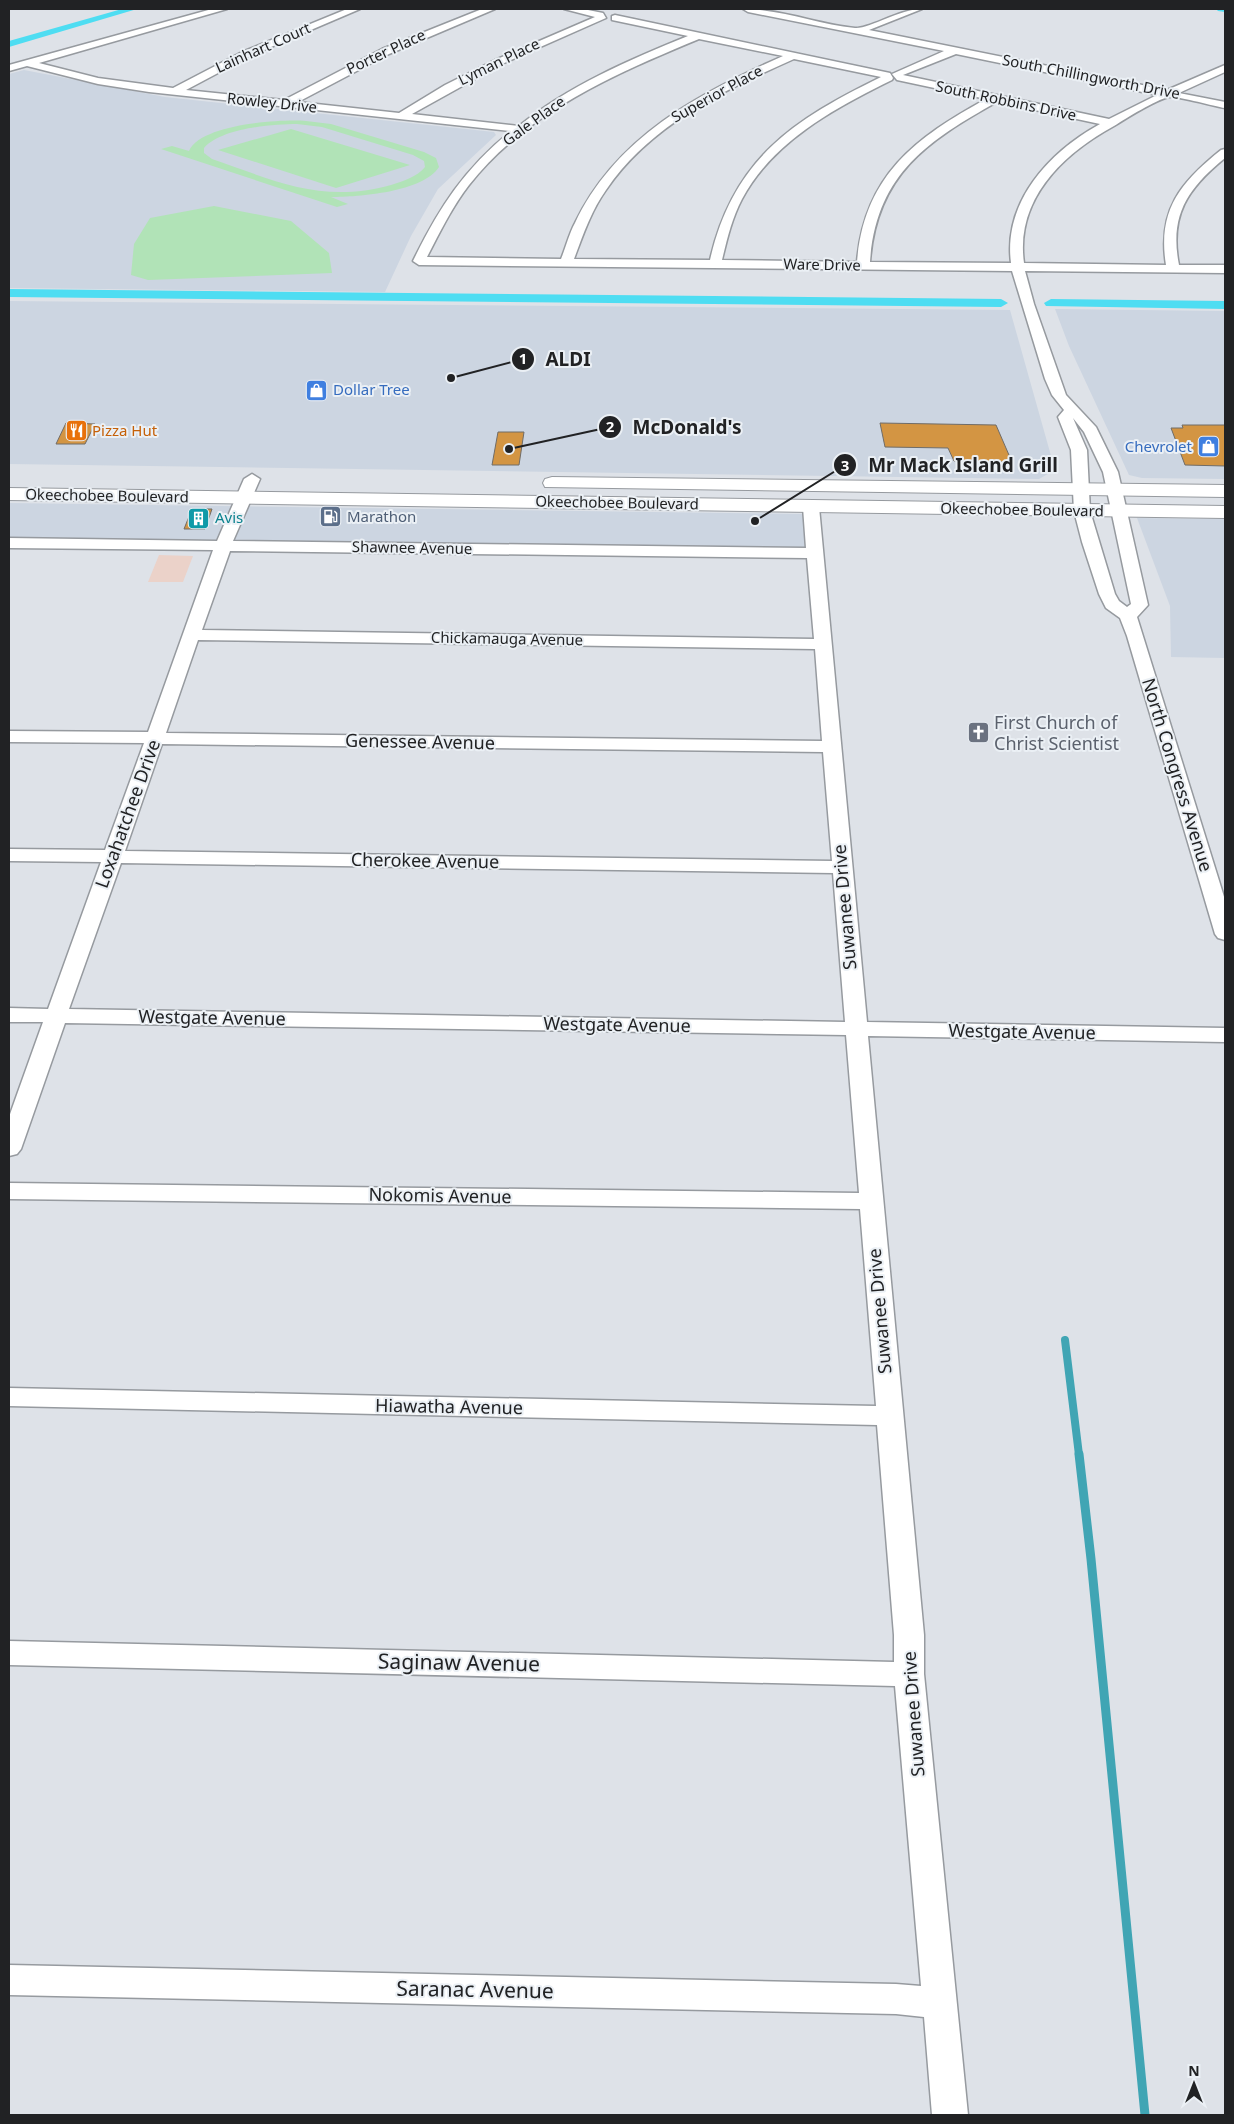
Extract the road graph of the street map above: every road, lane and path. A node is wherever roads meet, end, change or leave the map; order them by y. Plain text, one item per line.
1 (222, 9) edge
2 (355, 9) edge
3 (490, 9) edge
4 (569, 9) edge
5 (748, 9) edge
6 (917, 9) edge
7 (626, 10) dead end
8 (769, 10) edge
9 (614, 16) junction
10 (601, 17) junction
11 (858, 31) junction
12 (697, 36) junction
13 (956, 50) junction
14 (792, 56) junction
15 (27, 63) junction
16 (9, 68) edge
17 (1225, 68) edge
18 (893, 76) junction
19 (174, 92) junction
20 (1172, 94) junction
21 (996, 98) junction
22 (286, 104) junction
23 (1225, 105) edge
24 (401, 116) junction
25 (1111, 123) junction
26 (520, 129) junction
27 (1225, 152) edge
28 (419, 261) joint
29 (566, 263) junction
30 (715, 264) junction
31 (863, 266) junction
32 (1018, 267) junction
33 (1174, 269) junction
34 (1225, 269) edge
35 (1071, 410) junction
36 (9, 477) edge
37 (197, 479) dead end
38 (252, 479) dead end
39 (537, 483) dead end
40 (1082, 490) junction
41 (1116, 490) junction
42 (1225, 491) edge
43 (9, 494) edge
44 (243, 497) junction
45 (811, 506) junction
46 (1082, 511) junction
47 (1119, 512) junction
48 (1225, 512) edge
49 (9, 543) edge
50 (223, 546) junction
51 (814, 553) junction
52 (1128, 616) junction
53 (192, 636) junction
54 (822, 644) junction
55 (9, 736) edge
56 (155, 738) junction
57 (832, 747) junction
58 (9, 855) edge
59 (113, 856) junction
60 (842, 867) junction
61 (1225, 934) edge
62 (9, 1015) edge
63 (56, 1016) junction
64 (856, 1029) junction
65 (1225, 1035) edge
66 (9, 1149) edge
67 (9, 1191) edge
68 (871, 1201) junction
69 (9, 1397) edge
70 (889, 1416) junction
71 (9, 1653) edge
72 (909, 1674) junction
73 (9, 1980) edge
74 (941, 2004) junction
75 (950, 2115) edge

1 - 15 street
2 - 19 street, Lainhart Court
3 - 22 street, Porter Place
4 - 10 street
5 - 8 street, South Chillingworth Drive
6 - 11 street
7 - 9 street
8 - 11 street, South Chillingworth Drive
9 - 10 street
9 - 12 street, South Robbins Drive
10 - 24 street, Lyman Place
11 - 13 street, South Chillingworth Drive
12 - 14 street, South Robbins Drive
12 - 26 street, Gale Place
13 - 18 street
13 - 20 street, South Chillingworth Drive
14 - 18 street, South Robbins Drive
14 - 29 street, Superior Place
15 - 16 street
15 - 19 street, Rowley Drive
17 - 20 street
18 - 21 street, South Robbins Drive
18 - 30 street
19 - 22 street, Rowley Drive
20 - 23 street, South Chillingworth Drive
20 - 25 street
21 - 25 street, South Robbins Drive
21 - 31 street
22 - 24 street, Rowley Drive
24 - 26 street, Rowley Drive
25 - 32 street
26 - 28 street, Gale Place
27 - 33 street
28 - 29 street, Ware Drive
29 - 30 street, Ware Drive
30 - 31 street, Ware Drive
31 - 32 street, Ware Drive
32 - 33 street, Ware Drive
32 - 35 street
33 - 34 street, Ware Drive
35 - 40 street
35 - 41 street
36 - 37 main road, Okeechobee Boulevard
38 - 44 street, Loxahatchee Drive
39 - 40 main road, Okeechobee Boulevard
40 - 41 main road, Okeechobee Boulevard
40 - 46 street
41 - 42 main road, Okeechobee Boulevard
41 - 47 street
43 - 44 main road, Okeechobee Boulevard
44 - 45 main road, Okeechobee Boulevard
44 - 50 street, Loxahatchee Drive
45 - 46 main road, Okeechobee Boulevard
45 - 51 street, Suwanee Drive
46 - 47 main road, Okeechobee Boulevard
46 - 52 street
47 - 48 main road, Okeechobee Boulevard
47 - 52 street
49 - 50 street, Shawnee Avenue
50 - 51 street, Shawnee Avenue
50 - 53 street, Loxahatchee Drive
51 - 54 street, Suwanee Drive
52 - 61 street, North Congress Avenue
53 - 54 street, Chickamauga Avenue
53 - 56 street, Loxahatchee Drive
54 - 57 street, Suwanee Drive
55 - 56 street, Genessee Avenue
56 - 57 street, Genessee Avenue
56 - 59 street, Loxahatchee Drive
57 - 60 street, Suwanee Drive
58 - 59 street, Cherokee Avenue
59 - 60 street, Cherokee Avenue
59 - 63 street, Loxahatchee Drive
60 - 64 street, Suwanee Drive
62 - 63 street, Westgate Avenue
63 - 64 street, Westgate Avenue
63 - 66 street, Loxahatchee Drive
64 - 65 street, Westgate Avenue
64 - 68 street, Suwanee Drive
67 - 68 street, Nokomis Avenue
68 - 70 street, Suwanee Drive
69 - 70 street, Hiawatha Avenue
70 - 72 street, Suwanee Drive
71 - 72 street, Saginaw Avenue
72 - 74 street, Suwanee Drive
73 - 74 street, Saranac Avenue
74 - 75 street, Suwanee Drive

